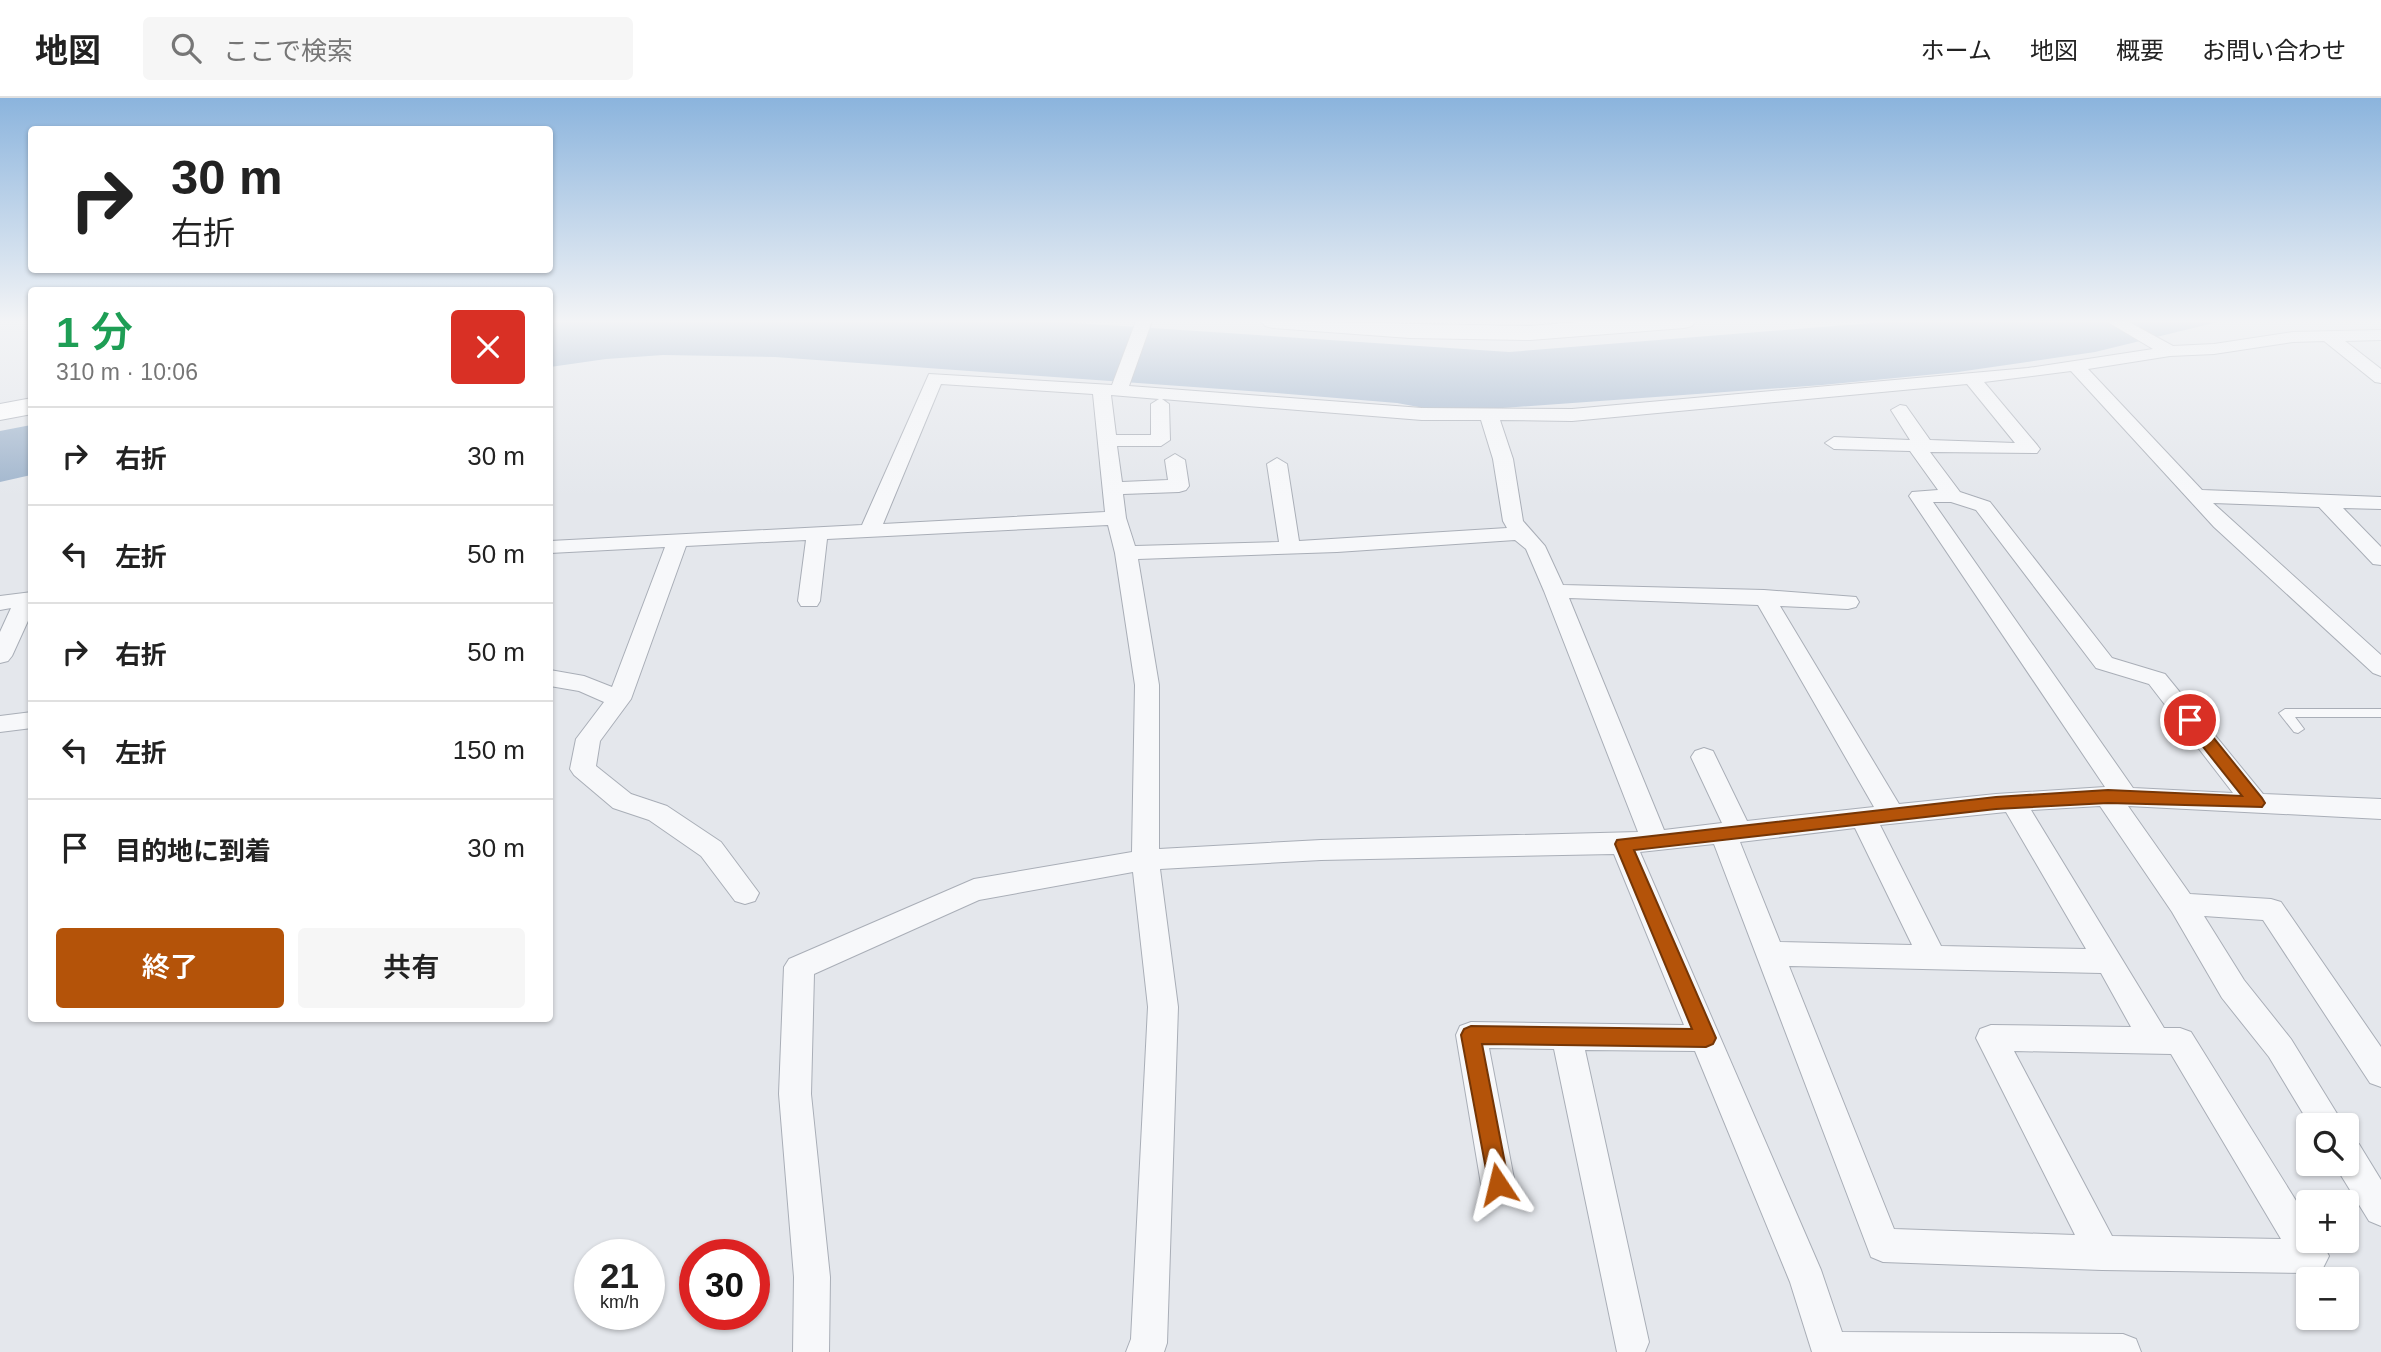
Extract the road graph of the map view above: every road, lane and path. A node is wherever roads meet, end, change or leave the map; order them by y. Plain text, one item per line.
1 (1972, 379) edge
2 (934, 380) edge
3 (957, 380) edge
4 (1115, 380) edge
5 (1967, 380) edge
6 (2089, 380) edge
7 (1110, 390) junction
8 (1160, 404) dead end
9 (28, 407) edge
10 (1900, 410) dead end
11 (0, 412) edge
12 (1489, 416) junction
13 (1107, 441) junction
14 (1834, 443) dead end
15 (1920, 446) junction
16 (1175, 460) dead end
17 (1277, 464) dead end
18 (1112, 488) junction
19 (1953, 496) junction
20 (2197, 496) junction
21 (2323, 499) junction
22 (2381, 503) edge
23 (1116, 518) junction
24 (870, 530) junction
25 (1520, 533) junction
26 (817, 534) junction
27 (677, 542) junction
28 (553, 547) edge
29 (1290, 547) junction
30 (1126, 553) junction
31 (2381, 559) edge
32 (1555, 591) junction
33 (1764, 597) junction
34 (28, 600) edge
35 (809, 601) dead end
36 (28, 602) edge
37 (1848, 602) dead end
38 (0, 603) edge
39 (2349, 639) junction
40 (2381, 640) edge
41 (0, 656) edge
42 (2381, 668) edge
43 (553, 679) edge
44 (619, 699) junction
45 (2381, 713) edge
46 (28, 720) edge
47 (0, 724) edge
48 (2298, 729) dead end
49 (1704, 757) dead end
50 (2117, 797) junction
51 (2013, 802) junction
52 (2256, 803) junction
53 (2381, 809) edge
54 (1892, 815) junction
55 (1863, 818) junction
56 (1731, 832) junction
57 (1655, 841) junction
58 (1623, 844) junction
59 (1145, 860) junction
60 (745, 893) dead end
61 (2182, 904) junction
62 (1769, 954) junction
63 (1931, 956) junction
64 (2109, 961) junction
65 (1567, 1036) junction
66 (1706, 1038) junction
67 (2155, 1040) junction
68 (2381, 1073) edge
69 (2321, 1113) edge
70 (2359, 1174) edge
71 (1498, 1184) dead end
72 (2381, 1209) edge
73 (2102, 1253) junction
74 (1631, 1342) dead end
75 (1830, 1351) edge
76 (811, 1352) edge
77 (1144, 1352) edge
78 (2123, 1352) edge

1 - 15 street
2 - 24 street
3 - 7 street
4 - 7 street
5 - 12 street
6 - 20 street
7 - 12 street
7 - 13 street
8 - 13 street
9 - 11 main road
10 - 15 street
12 - 25 street
13 - 18 street
14 - 15 street
15 - 19 street
16 - 18 street
17 - 29 street
18 - 23 street
19 - 50 street
19 - 52 street
20 - 21 street
20 - 39 street
21 - 22 street
21 - 31 street
23 - 24 street
23 - 30 street
24 - 26 street
25 - 29 street
25 - 32 street
26 - 27 street
26 - 35 street
27 - 28 street
27 - 44 street
29 - 30 street
30 - 59 street
32 - 33 street
32 - 57 street
33 - 37 street
33 - 54 street
34 - 38 street
36 - 41 street
39 - 40 street
39 - 42 street
43 - 44 street
44 - 60 street
45 - 48 lane
46 - 47 street
49 - 56 street
50 - 51 street
50 - 52 street
50 - 61 street
51 - 54 street
51 - 64 street
52 - 53 street
54 - 55 street
55 - 56 street
55 - 63 street
56 - 57 street
56 - 62 street
57 - 58 street
58 - 59 street
58 - 66 street
59 - 76 street
59 - 77 street
61 - 68 street
61 - 69 street
62 - 63 street
62 - 73 street
63 - 64 street
64 - 67 street
65 - 66 street
65 - 71 street
65 - 74 street
66 - 75 street
67 - 73 street
67 - 73 street
70 - 72 street
75 - 78 street

